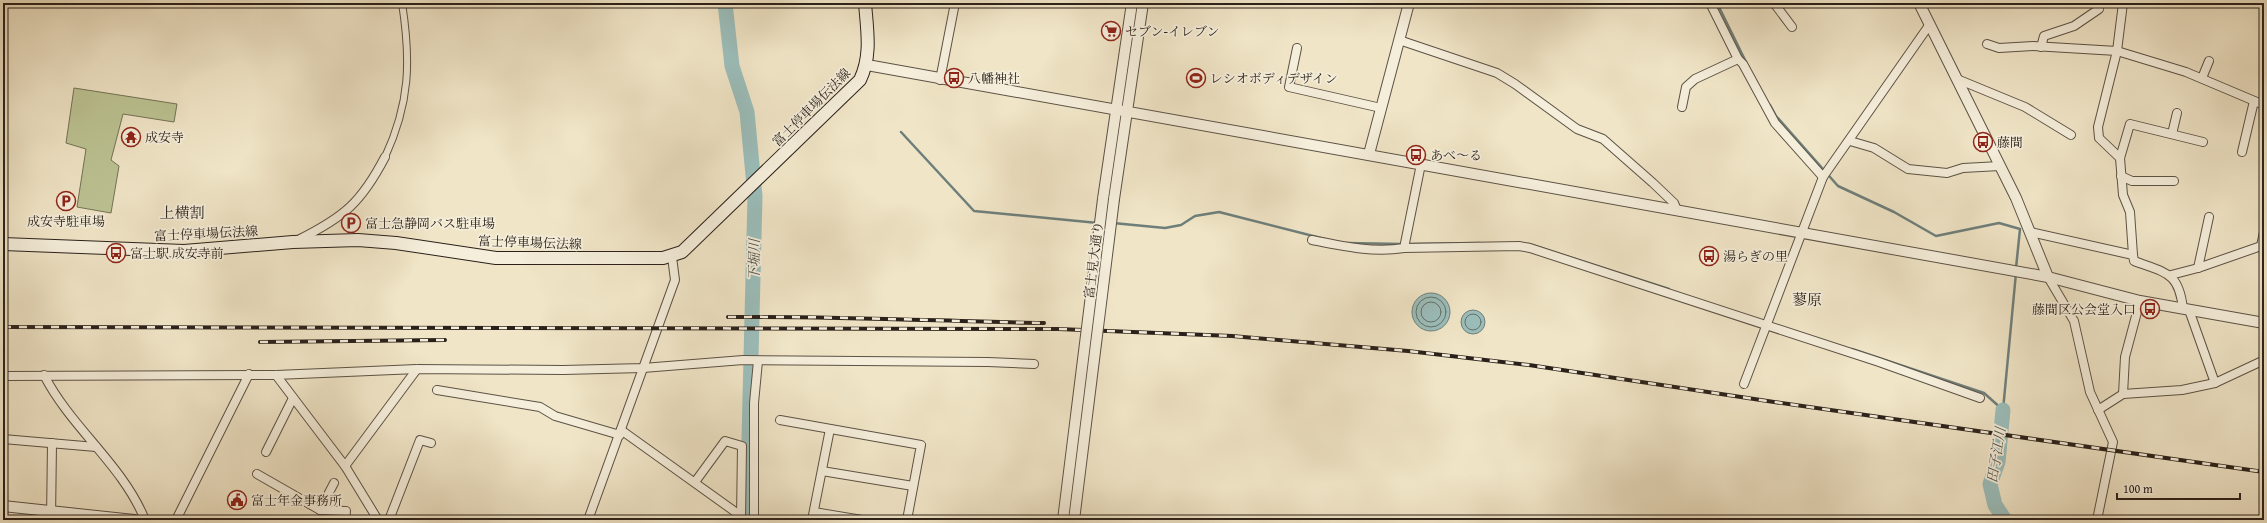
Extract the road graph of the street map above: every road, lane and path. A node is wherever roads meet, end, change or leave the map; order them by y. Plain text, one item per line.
1 (402, 3) edge
2 (866, 3) edge
3 (955, 3) edge
4 (1132, 3) edge
5 (1143, 3) edge
6 (1409, 3) edge
7 (1710, 3) edge
8 (1774, 3) edge
9 (1919, 3) edge
10 (2123, 3) edge
11 (2098, 9) dead end
12 (1930, 24) junction
13 (1792, 27) dead end
14 (1399, 40) junction
15 (1987, 44) dead end
16 (2041, 47) junction
17 (1297, 48) dead end
18 (2117, 52) junction
19 (1738, 59) junction
20 (2209, 61) dead end
21 (867, 65) junction
22 (2202, 78) junction
23 (1957, 79) junction
24 (940, 80) junction
25 (2254, 101) junction
26 (2264, 105) edge
27 (1682, 107) dead end
28 (1381, 108) junction
29 (1115, 110) junction
30 (1127, 113) junction
31 (2177, 113) dead end
32 (2172, 134) junction
33 (2071, 135) dead end
34 (1850, 141) junction
35 (2203, 142) dead end
36 (2242, 152) dead end
37 (1369, 154) junction
38 (385, 157) joint
39 (2120, 158) junction
40 (1421, 164) junction
41 (2000, 166) junction
42 (1825, 175) junction
43 (2121, 176) junction
44 (2174, 181) dead end
45 (1677, 210) junction
46 (2209, 217) dead end
47 (2030, 232) junction
48 (2264, 232) edge
49 (1803, 233) junction
50 (1312, 240) dead end
51 (293, 242) junction
52 (3, 244) edge
53 (2262, 246) edge
54 (1404, 248) junction
55 (2133, 255) junction
56 (672, 257) junction
57 (2198, 268) junction
58 (2171, 275) junction
59 (2048, 277) junction
60 (2140, 301) junction
61 (2186, 310) junction
62 (2264, 323) edge
63 (1767, 326) junction
64 (758, 361) junction
65 (1034, 364) dead end
66 (2264, 365) edge
67 (643, 368) junction
68 (416, 369) junction
69 (249, 374) junction
70 (44, 375) junction
71 (276, 375) junction
72 (3, 376) edge
73 (2215, 383) junction
74 (1744, 384) dead end
75 (437, 390) dead end
76 (2123, 394) junction
77 (293, 398) junction
78 (1980, 398) dead end
79 (2098, 410) junction
80 (780, 420) dead end
81 (830, 429) junction
82 (621, 432) junction
83 (3, 439) edge
84 (52, 443) junction
85 (431, 443) dead end
86 (96, 447) junction
87 (266, 452) dead end
88 (345, 466) junction
89 (822, 470) junction
90 (257, 474) dead end
91 (695, 482) junction
92 (334, 483) dead end
93 (913, 486) junction
94 (3, 506) edge
95 (320, 510) junction
96 (51, 515) edge
97 (813, 516) edge
98 (741, 518) edge
99 (129, 520) edge
100 (145, 520) edge
101 (176, 520) edge
102 (346, 520) edge
103 (378, 520) edge
104 (389, 520) edge
105 (588, 520) edge
106 (754, 520) edge
107 (862, 520) edge
108 (907, 520) edge
109 (1063, 520) edge
110 (1074, 520) edge
111 (2097, 520) edge

1 - 38 street
2 - 21 main road, 富士停車場伝法線
3 - 24 street
4 - 29 street, 富士見大通り
5 - 30 street, 富士見大通り
6 - 14 street
7 - 19 street
8 - 13 street
9 - 12 street
10 - 18 street
11 - 16 street
12 - 23 street
12 - 34 street
14 - 28 street
14 - 45 street
15 - 16 street
16 - 18 street
17 - 28 street
18 - 22 street
18 - 39 street
19 - 27 street
19 - 42 street
20 - 22 street
21 - 24 street
21 - 56 main road, 富士停車場伝法線
22 - 25 street
23 - 33 street
23 - 41 street
24 - 29 street
25 - 26 street
25 - 36 street
28 - 37 street
29 - 30 street
29 - 109 street, 富士見大通り, bridge
30 - 37 street
30 - 110 street, 富士見大通り, bridge
31 - 32 street
32 - 35 street
32 - 39 street
34 - 41 street
34 - 42 street
37 - 40 street
38 - 51 street
39 - 43 street
40 - 45 street
40 - 54 street
41 - 47 street
42 - 49 street
43 - 44 street
43 - 55 street
45 - 49 street
46 - 57 street
47 - 55 street
47 - 59 street
48 - 53 street
49 - 59 street
49 - 63 street
50 - 54 street
51 - 52 main road, 富士停車場伝法線
51 - 56 main road, 富士停車場伝法線
53 - 57 street
54 - 63 street
55 - 58 street
56 - 67 street
57 - 58 street
58 - 61 street
59 - 60 street
59 - 79 street
60 - 61 street
60 - 76 street
61 - 62 street
61 - 73 street
63 - 74 street
63 - 78 street
64 - 65 street
64 - 67 street
64 - 106 street
66 - 73 street
67 - 68 street
67 - 82 street
68 - 71 street
68 - 88 street
69 - 70 street
69 - 71 street
69 - 101 street
70 - 72 street
70 - 86 street
71 - 77 street
73 - 76 street
75 - 82 street
76 - 79 street
77 - 87 street
77 - 88 street
79 - 111 street
80 - 81 street
81 - 89 street
81 - 93 street
82 - 91 street
82 - 105 street
83 - 84 street
84 - 86 street
84 - 96 street
85 - 104 street
86 - 100 street
88 - 103 street
89 - 93 street
89 - 97 street
90 - 95 street
91 - 98 street
91 - 98 street
92 - 95 street
93 - 108 street
94 - 96 street
95 - 102 street
96 - 99 street
97 - 107 street

